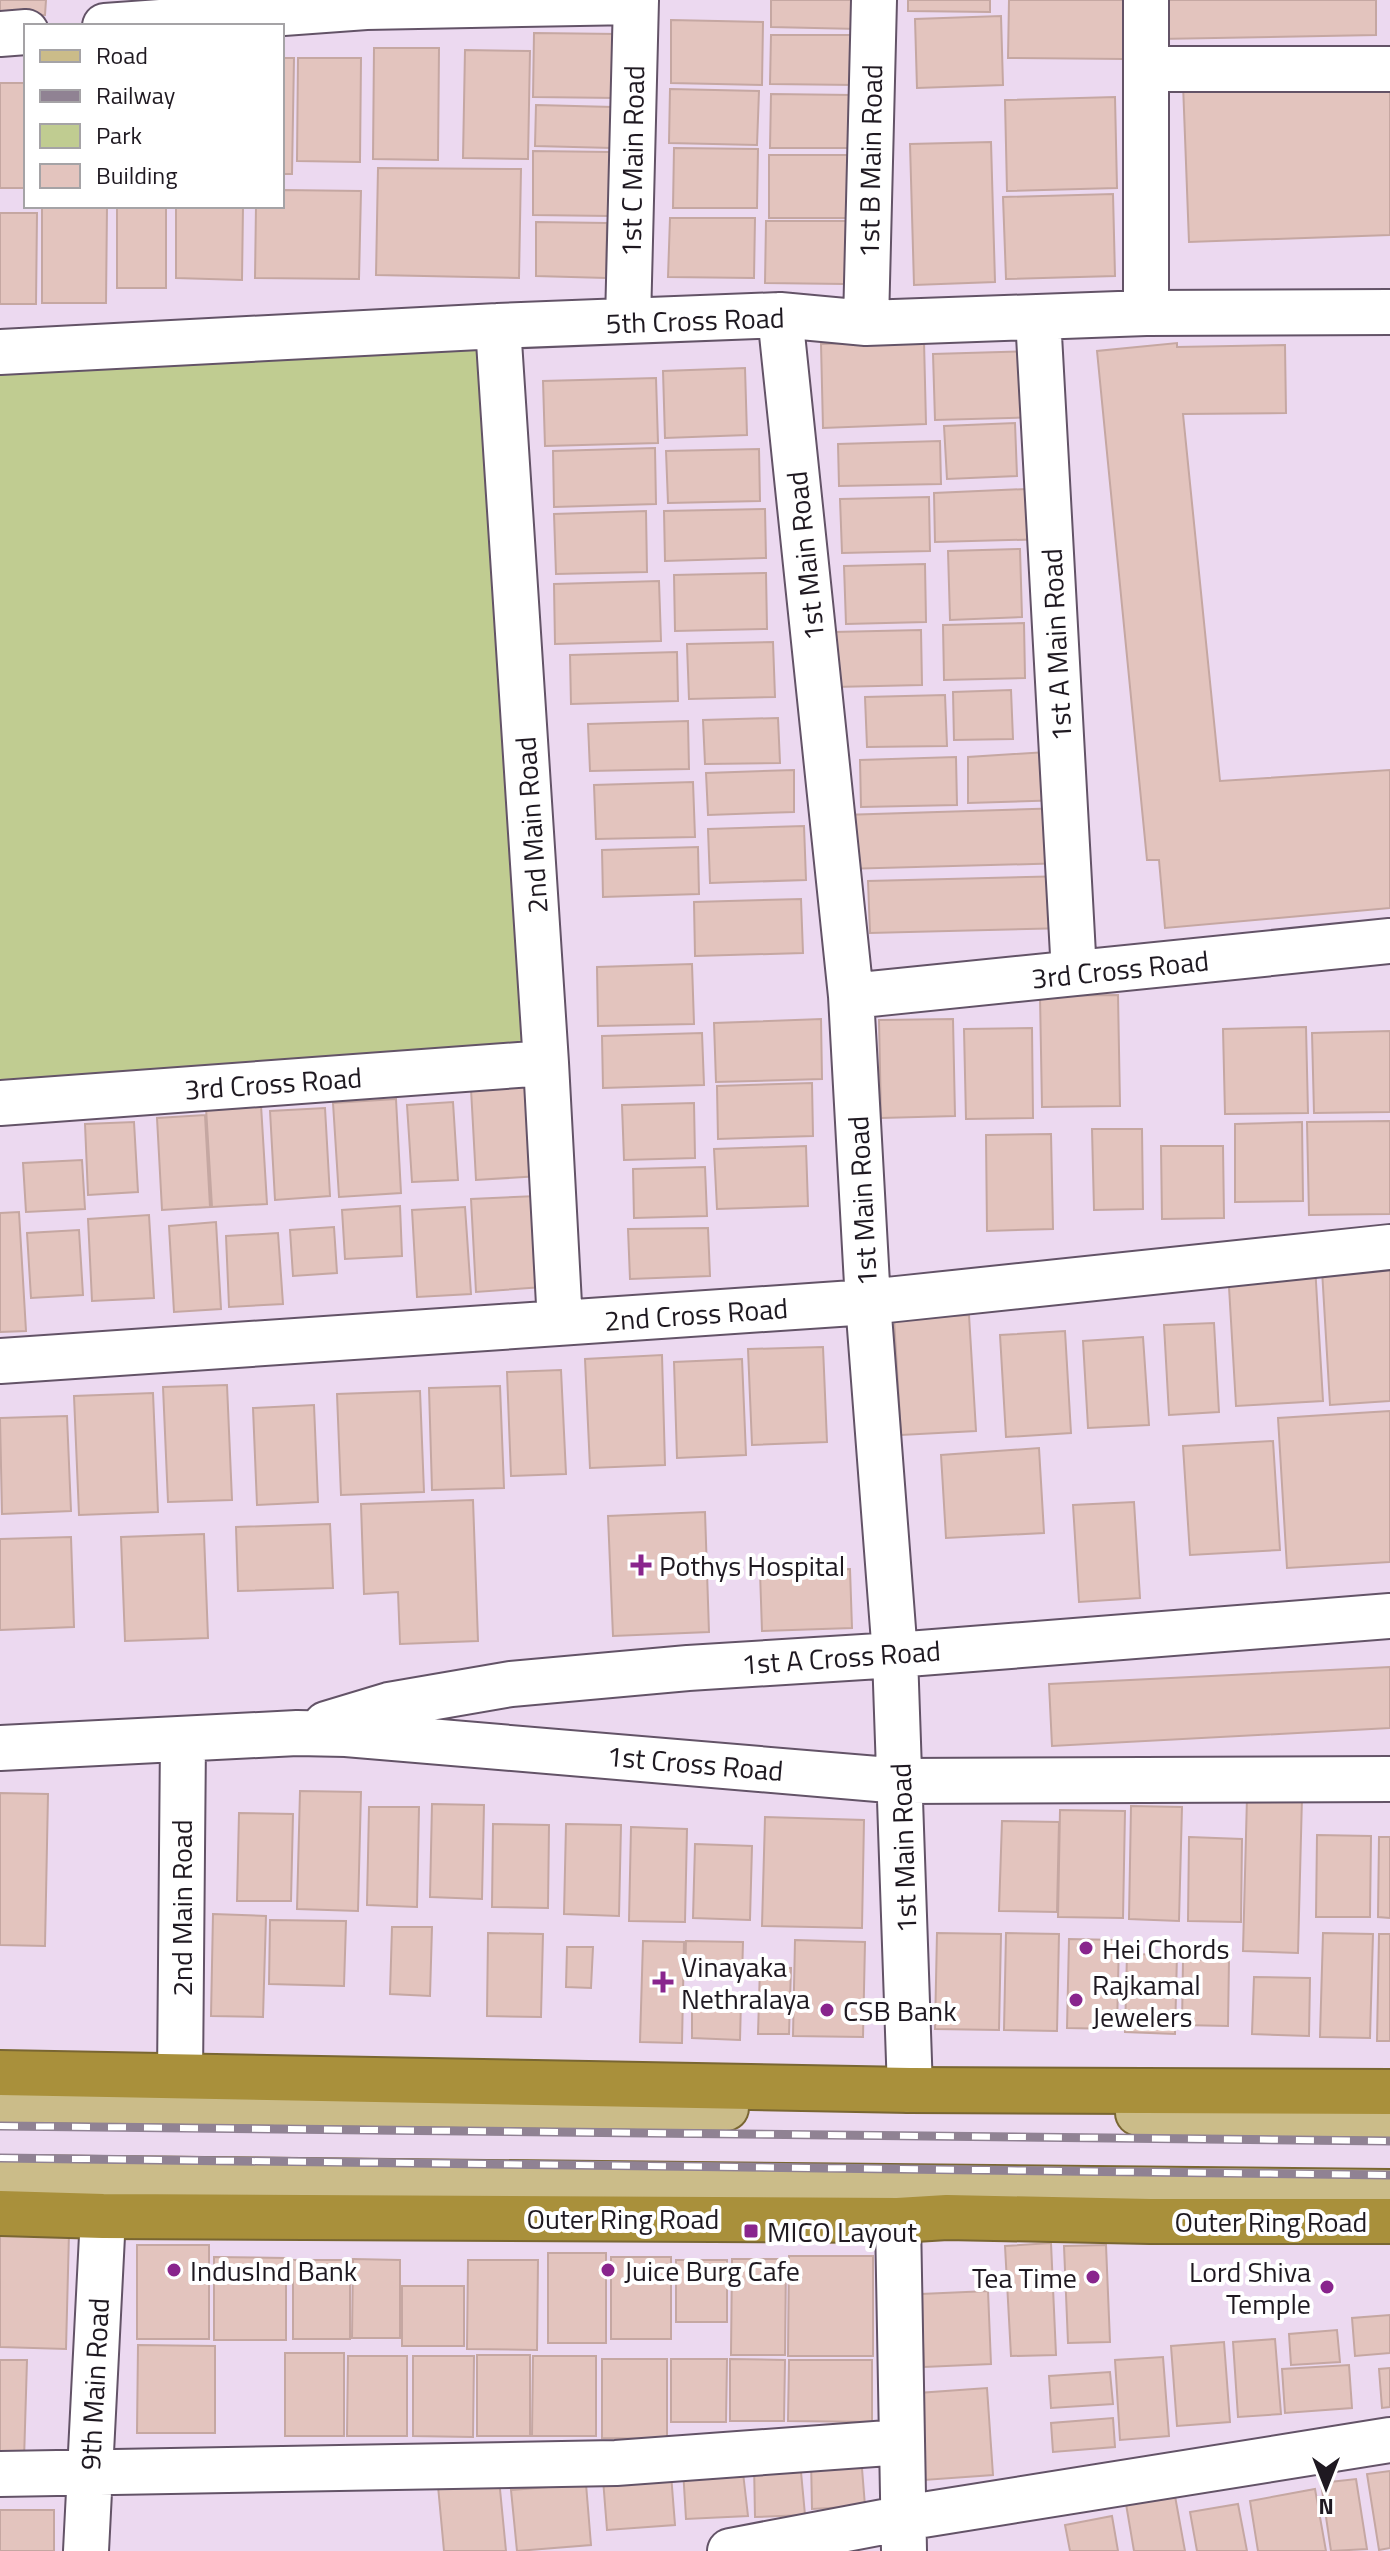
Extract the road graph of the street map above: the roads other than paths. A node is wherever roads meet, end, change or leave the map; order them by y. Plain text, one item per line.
1 (874, 0) edge
2 (1146, 0) edge
3 (636, 1) edge
4 (132, 24) edge
5 (24, 32) edge
6 (0, 34) edge
7 (1146, 69) junction
8 (1390, 69) edge
9 (1390, 312) edge
10 (1146, 313) junction
11 (780, 315) junction
12 (1038, 317) junction
13 (628, 321) junction
14 (866, 323) junction
15 (498, 326) junction
16 (0, 352) edge
17 (1390, 941) edge
18 (1074, 973) junction
19 (851, 996) junction
20 (546, 1063) junction
21 (0, 1103) edge
22 (1390, 1247) edge
23 (868, 1302) junction
24 (560, 1323) junction
25 (0, 1361) edge
26 (1390, 1616) edge
27 (895, 1655) junction
28 (297, 1733) junction
29 (183, 1739) junction
30 (0, 1748) edge
31 (1390, 1779) edge
32 (901, 1781) junction
33 (0, 2073) edge
34 (180, 2077) junction
35 (910, 2090) junction
36 (1390, 2092) edge
37 (0, 2100) edge
38 (1390, 2115) edge
39 (0, 2178) edge
40 (1390, 2192) edge
41 (0, 2213) edge
42 (103, 2216) junction
43 (898, 2220) junction
44 (1390, 2221) edge
45 (1390, 2440) edge
46 (902, 2442) junction
47 (0, 2474) edge
48 (89, 2474) junction
49 (904, 2534) edge
50 (86, 2551) edge
51 (730, 2551) edge

1 - 14 street, 1st B Main Road
2 - 7 street
3 - 4 street
3 - 13 street, 1st C Main Road
5 - 6 street
7 - 8 street
7 - 10 street
9 - 10 street, 5th Cross Road
10 - 12 street, 5th Cross Road
11 - 13 street, 5th Cross Road
11 - 14 street, 5th Cross Road
11 - 19 street, 1st Main Road
12 - 14 street, 5th Cross Road
12 - 18 street, 1st A Main Road
13 - 15 street, 5th Cross Road
15 - 16 street, 5th Cross Road
15 - 20 street, 2nd Main Road
17 - 18 street, 3rd Cross Road
18 - 19 street, 3rd Cross Road
19 - 23 street, 1st Main Road
20 - 21 street, 3rd Cross Road
20 - 24 street, 2nd Main Road
22 - 23 street, 2nd Cross Road
23 - 24 street, 2nd Cross Road
23 - 27 street, 1st Main Road
24 - 25 street, 2nd Cross Road
26 - 27 street, 1st A Cross Road
27 - 28 street, 1st A Cross Road
27 - 32 street, 1st Main Road
28 - 29 street, 1st Cross Road
28 - 32 street, 1st Cross Road
29 - 30 street, 1st Cross Road
29 - 34 street, 2nd Main Road
31 - 32 street, 1st Cross Road
32 - 35 street, 1st Main Road
33 - 34 highway
34 - 35 highway
35 - 36 highway
37 - 38 main road
39 - 40 main road
41 - 42 highway, Outer Ring Road
42 - 43 highway, Outer Ring Road
42 - 48 street, 9th Main Road
43 - 44 highway, Outer Ring Road
43 - 46 street
45 - 49 street
46 - 48 street
46 - 49 street
47 - 48 street
48 - 50 street, 9th Main Road
49 - 51 street

